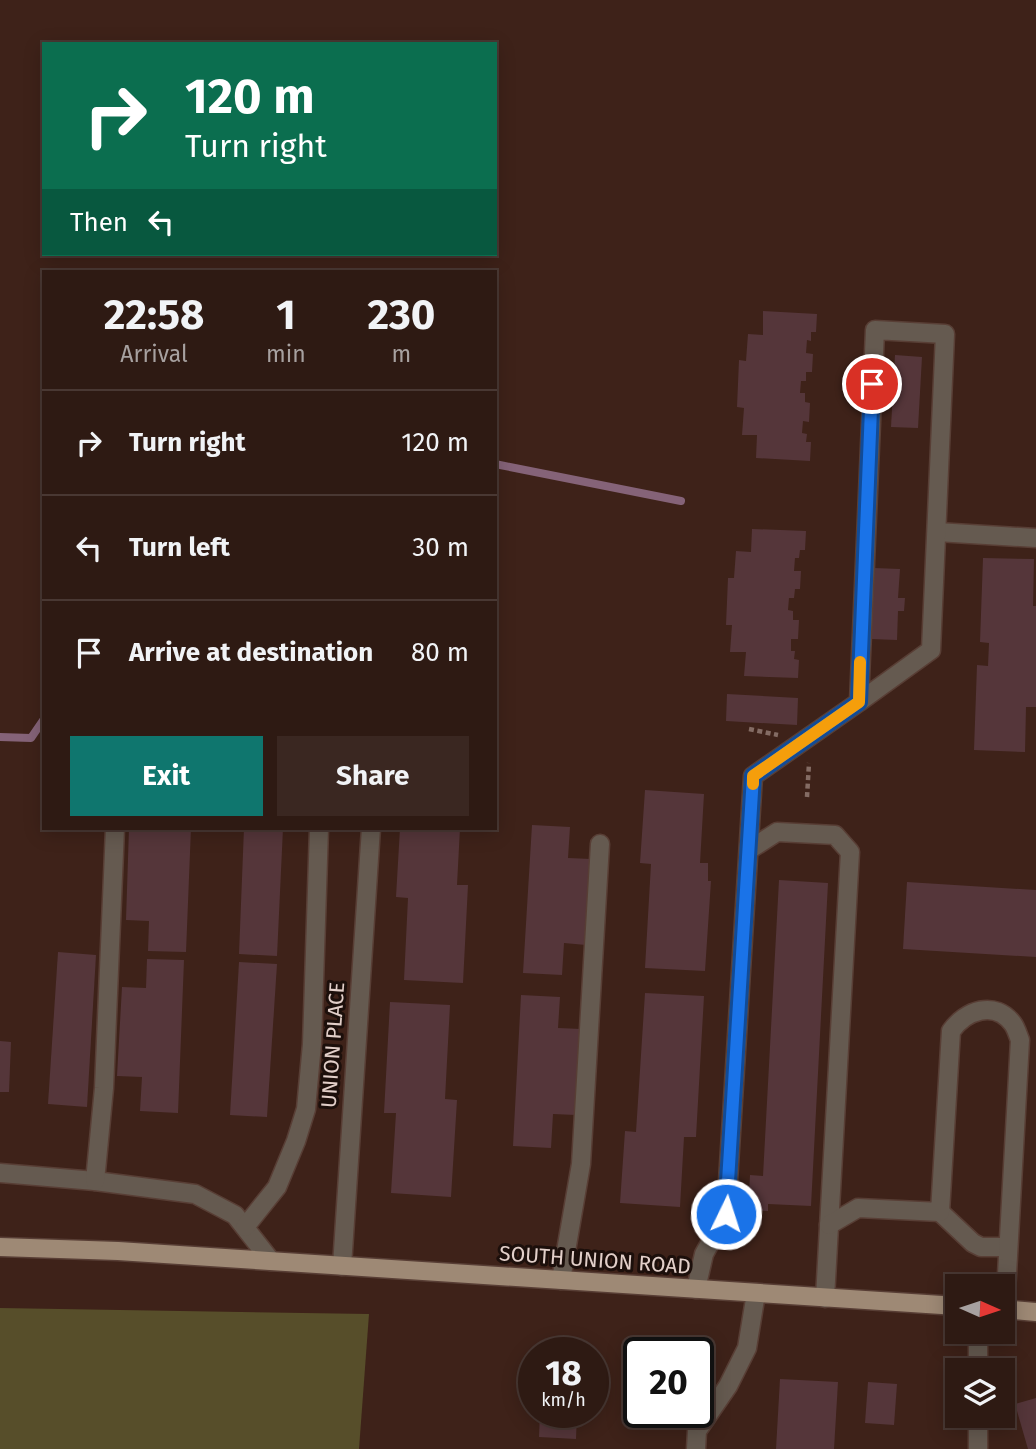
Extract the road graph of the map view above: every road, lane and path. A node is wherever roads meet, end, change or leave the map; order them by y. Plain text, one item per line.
1 (937, 532) junction
2 (1036, 538) edge
3 (859, 702) junction
4 (115, 830) edge
5 (319, 830) edge
6 (370, 830) edge
7 (600, 844) dead end
8 (750, 850) junction
9 (0, 1173) edge
10 (95, 1181) junction
11 (940, 1212) junction
12 (829, 1225) junction
13 (245, 1227) junction
14 (0, 1247) edge
15 (1008, 1247) junction
16 (271, 1261) junction
17 (342, 1266) junction
18 (1006, 1274) edge
19 (561, 1280) junction
20 (696, 1289) junction
21 (757, 1293) junction
22 (825, 1298) junction
23 (945, 1305) edge
24 (1015, 1310) edge
25 (1036, 1312) edge
26 (978, 1428) edge
27 (696, 1449) edge
28 (978, 1449) edge

1 - 2 street
1 - 3 street
1 - 3 street
3 - 8 street
4 - 10 street
5 - 13 street
6 - 17 street, UNION PLACE
7 - 19 street
8 - 12 street
8 - 20 street
9 - 10 street
10 - 13 street
11 - 12 street
11 - 15 street
11 - 15 street
12 - 22 street
13 - 16 street
14 - 16 main road, SOUTH UNION ROAD
15 - 18 street
16 - 17 main road, SOUTH UNION ROAD
17 - 19 main road, SOUTH UNION ROAD
19 - 20 main road, SOUTH UNION ROAD
20 - 21 main road, SOUTH UNION ROAD
21 - 22 main road, SOUTH UNION ROAD
21 - 27 street
22 - 23 main road, SOUTH UNION ROAD
24 - 25 main road
26 - 28 street

